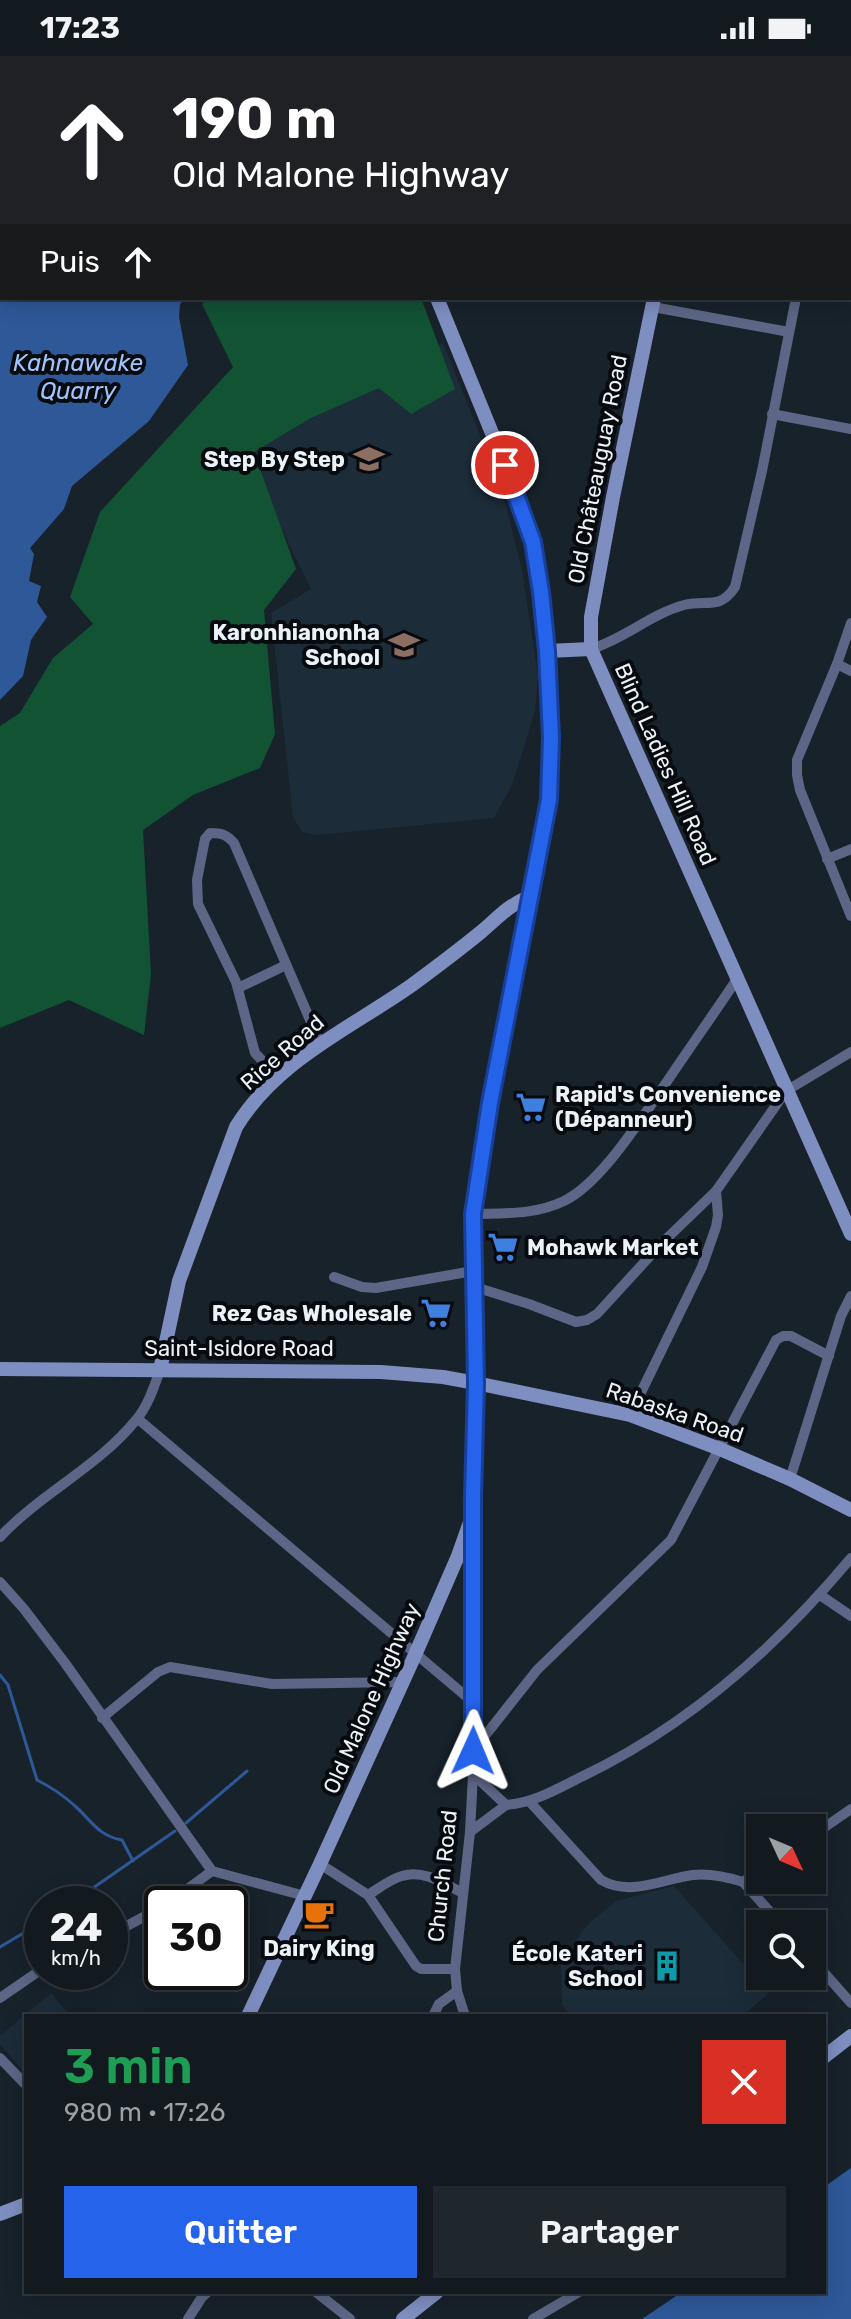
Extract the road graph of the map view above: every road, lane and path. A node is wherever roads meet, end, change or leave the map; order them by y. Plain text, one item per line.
1 (438, 300) edge
2 (796, 300) edge
3 (653, 302) edge
4 (789, 332) junction
5 (772, 414) junction
6 (851, 429) edge
7 (851, 623) edge
8 (591, 649) junction
9 (547, 651) junction
10 (837, 664) junction
11 (851, 671) edge
12 (851, 849) edge
13 (827, 859) junction
14 (530, 896) junction
15 (851, 916) edge
16 (286, 965) junction
17 (737, 979) junction
18 (238, 988) junction
19 (320, 1043) junction
20 (851, 1052) edge
21 (279, 1078) junction
22 (786, 1091) junction
23 (716, 1191) junction
24 (473, 1214) junction
25 (851, 1234) edge
26 (473, 1271) junction
27 (334, 1277) dead end
28 (475, 1287) junction
29 (851, 1296) edge
30 (829, 1356) junction
31 (0, 1369) edge
32 (160, 1370) junction
33 (476, 1383) junction
34 (630, 1415) junction
35 (138, 1419) junction
36 (720, 1449) junction
37 (790, 1479) junction
38 (473, 1498) junction
39 (851, 1510) edge
40 (0, 1537) edge
41 (851, 1558) edge
42 (0, 1582) edge
43 (820, 1595) junction
44 (851, 1616) edge
45 (415, 1655) junction
46 (403, 1682) junction
47 (474, 1703) junction
48 (102, 1718) junction
49 (473, 1751) junction
50 (473, 1774) junction
51 (529, 1801) junction
52 (506, 1805) junction
53 (851, 1809) edge
54 (826, 1826) edge
55 (470, 1832) junction
56 (320, 1864) junction
57 (212, 1871) junction
58 (746, 1880) edge
59 (743, 1882) junction
60 (191, 1886) edge
61 (463, 1893) junction
62 (368, 1895) junction
63 (305, 1896) junction
64 (768, 1910) edge
65 (455, 1969) junction
66 (826, 1975) edge
67 (24, 1981) edge
68 (457, 1991) junction
69 (0, 1998) edge
70 (851, 2003) edge
71 (249, 2014) edge
72 (432, 2014) edge
73 (464, 2014) edge
74 (851, 2036) edge
75 (826, 2055) edge
76 (0, 2058) edge
77 (24, 2083) edge
78 (24, 2205) edge
79 (0, 2214) edge
80 (202, 2294) edge
81 (319, 2294) edge
82 (431, 2294) edge
83 (576, 2294) edge
84 (188, 2319) edge
85 (350, 2319) edge
86 (403, 2319) edge
87 (533, 2319) edge

1 - 9 street
2 - 4 street
3 - 4 street
3 - 8 street, Old Châteauguay Road
4 - 5 street
5 - 6 street
5 - 8 street
7 - 10 street
8 - 9 street, Blind Ladies Hill Road
8 - 17 street, Blind Ladies Hill Road
9 - 14 street
10 - 11 street
10 - 13 street
12 - 13 street
13 - 15 street
14 - 19 street, Rice Road
14 - 24 street
16 - 18 street
16 - 18 street
16 - 19 street
17 - 22 street, Blind Ladies Hill Road
17 - 24 street
18 - 21 street
19 - 21 street, Rice Road
20 - 22 street
21 - 32 street, Rice Road
22 - 23 street
22 - 25 street, Blind Ladies Hill Road
23 - 28 street
23 - 34 street
24 - 26 street
26 - 27 street
26 - 28 street
28 - 33 street
29 - 30 street
30 - 36 street
30 - 37 street
31 - 32 street, Saint-Isidore Road
32 - 33 street, Saint-Isidore Road
32 - 35 street
33 - 34 street, Rabaska Road
33 - 38 street, Old Malone Highway
34 - 36 street, Rabaska Road
35 - 40 street
35 - 45 street
36 - 37 street, Rabaska Road
36 - 49 street
37 - 39 street, Rabaska Road
38 - 45 street, Old Malone Highway
38 - 47 street, Church Road
41 - 43 street
42 - 48 street
43 - 44 street
43 - 51 street
45 - 46 street, Old Malone Highway
45 - 47 street
46 - 48 street
46 - 56 street, Old Malone Highway
47 - 49 street, Church Road
48 - 57 street
49 - 50 street, Church Road
50 - 52 street
50 - 55 street, Church Road
51 - 52 street
51 - 59 street
52 - 55 street
53 - 54 street
55 - 61 street, Church Road
56 - 62 street
56 - 63 street, Old Malone Highway
57 - 60 street
57 - 63 street
58 - 59 street
59 - 64 street
61 - 62 street
61 - 65 street, Church Road
62 - 65 street
63 - 71 street, Old Malone Highway
65 - 68 street, Church Road
66 - 70 street
67 - 69 street
68 - 72 street
68 - 73 street, Church Road
74 - 75 street
76 - 77 street
78 - 79 street
80 - 84 street
81 - 85 street
82 - 86 street
83 - 87 street

